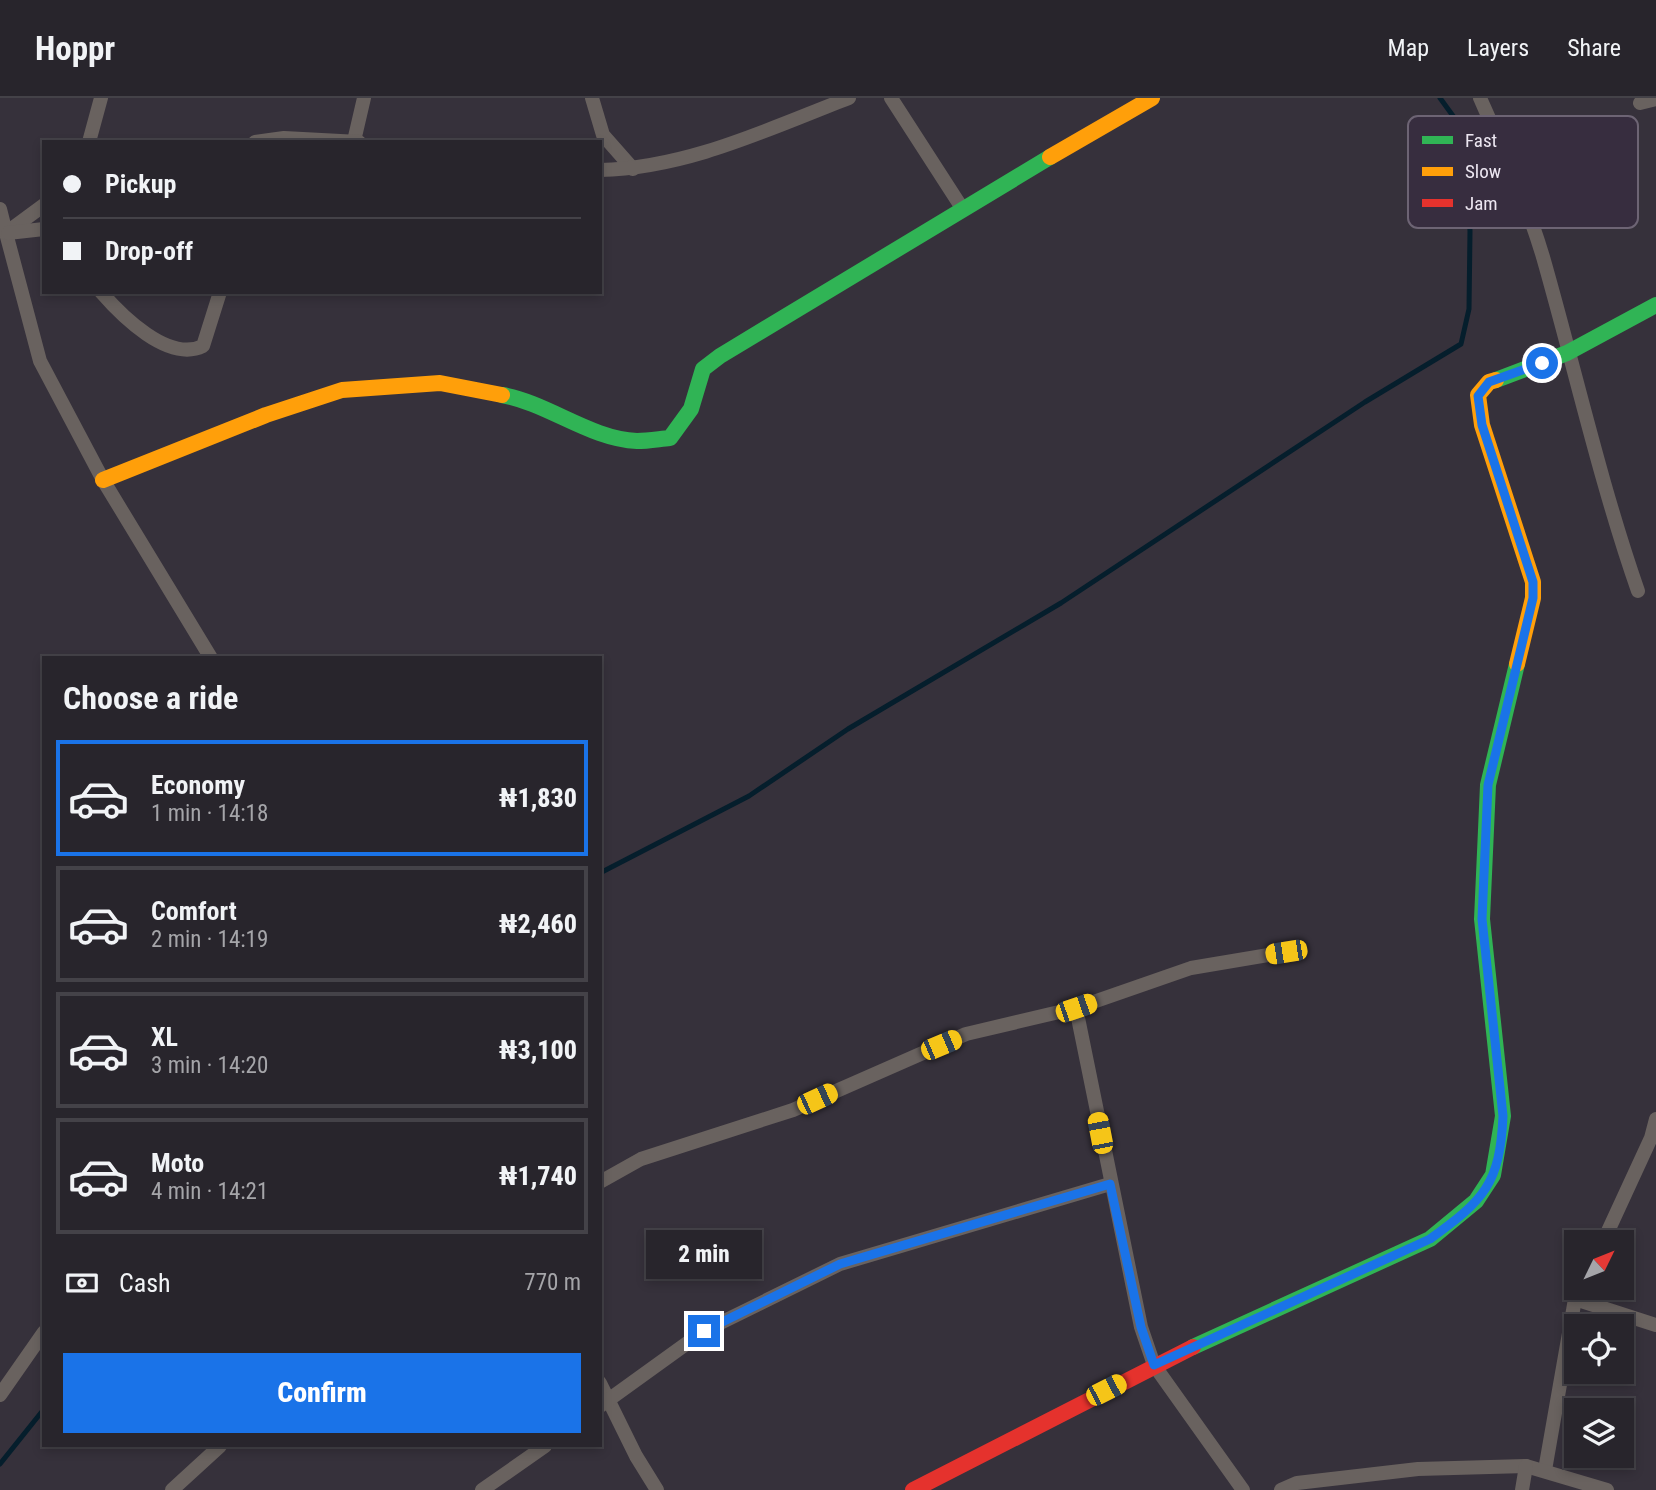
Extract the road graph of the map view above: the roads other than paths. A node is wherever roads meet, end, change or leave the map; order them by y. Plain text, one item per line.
1 (101, 98) edge
2 (364, 98) edge
3 (592, 98) edge
4 (849, 98) edge
5 (891, 98) edge
6 (1152, 98) edge
7 (1480, 98) edge
8 (1656, 99) edge
9 (1640, 103) dead end
10 (1488, 116) edge
11 (90, 140) edge
12 (270, 140) edge
13 (332, 140) edge
14 (356, 140) edge
15 (633, 169) junction
16 (602, 170) edge
17 (42, 206) edge
18 (962, 208) junction
19 (0, 209) edge
20 (1532, 228) edge
21 (42, 229) edge
22 (3, 234) edge
23 (103, 294) edge
24 (219, 294) edge
25 (1656, 305) edge
26 (1567, 353) junction
27 (103, 480) junction
28 (1638, 592) dead end
29 (210, 656) edge
30 (1286, 952) dead end
31 (1076, 1008) junction
32 (1656, 1119) edge
33 (1654, 1139) edge
34 (602, 1181) edge
35 (1110, 1184) junction
36 (1609, 1230) edge
37 (1576, 1300) edge
38 (1594, 1300) edge
39 (1656, 1325) edge
40 (42, 1335) edge
41 (1154, 1365) junction
42 (0, 1395) edge
43 (605, 1403) edge
44 (219, 1447) edge
45 (544, 1447) edge
46 (1526, 1466) junction
47 (1545, 1469) junction
48 (172, 1490) edge
49 (482, 1490) edge
50 (657, 1490) edge
51 (914, 1490) edge
52 (1243, 1490) edge
53 (1280, 1490) edge
54 (1522, 1490) edge
55 (1606, 1490) edge

1 - 11 street
2 - 14 street
3 - 15 street
4 - 15 street
5 - 18 street
6 - 18 street
7 - 10 street
8 - 9 street
12 - 13 street
15 - 16 street
17 - 22 street
18 - 27 street
19 - 22 street
20 - 26 street
21 - 22 street
22 - 27 street
23 - 24 street
25 - 26 street
26 - 28 street
26 - 41 street
27 - 29 street
30 - 31 street
31 - 34 street
31 - 35 street
32 - 33 street
33 - 36 street
35 - 41 street
35 - 43 street
37 - 47 street
38 - 39 street
40 - 42 street
41 - 51 street
41 - 52 street
43 - 50 street
44 - 48 street
45 - 49 street
46 - 47 street
46 - 53 street
46 - 54 street
47 - 55 street

